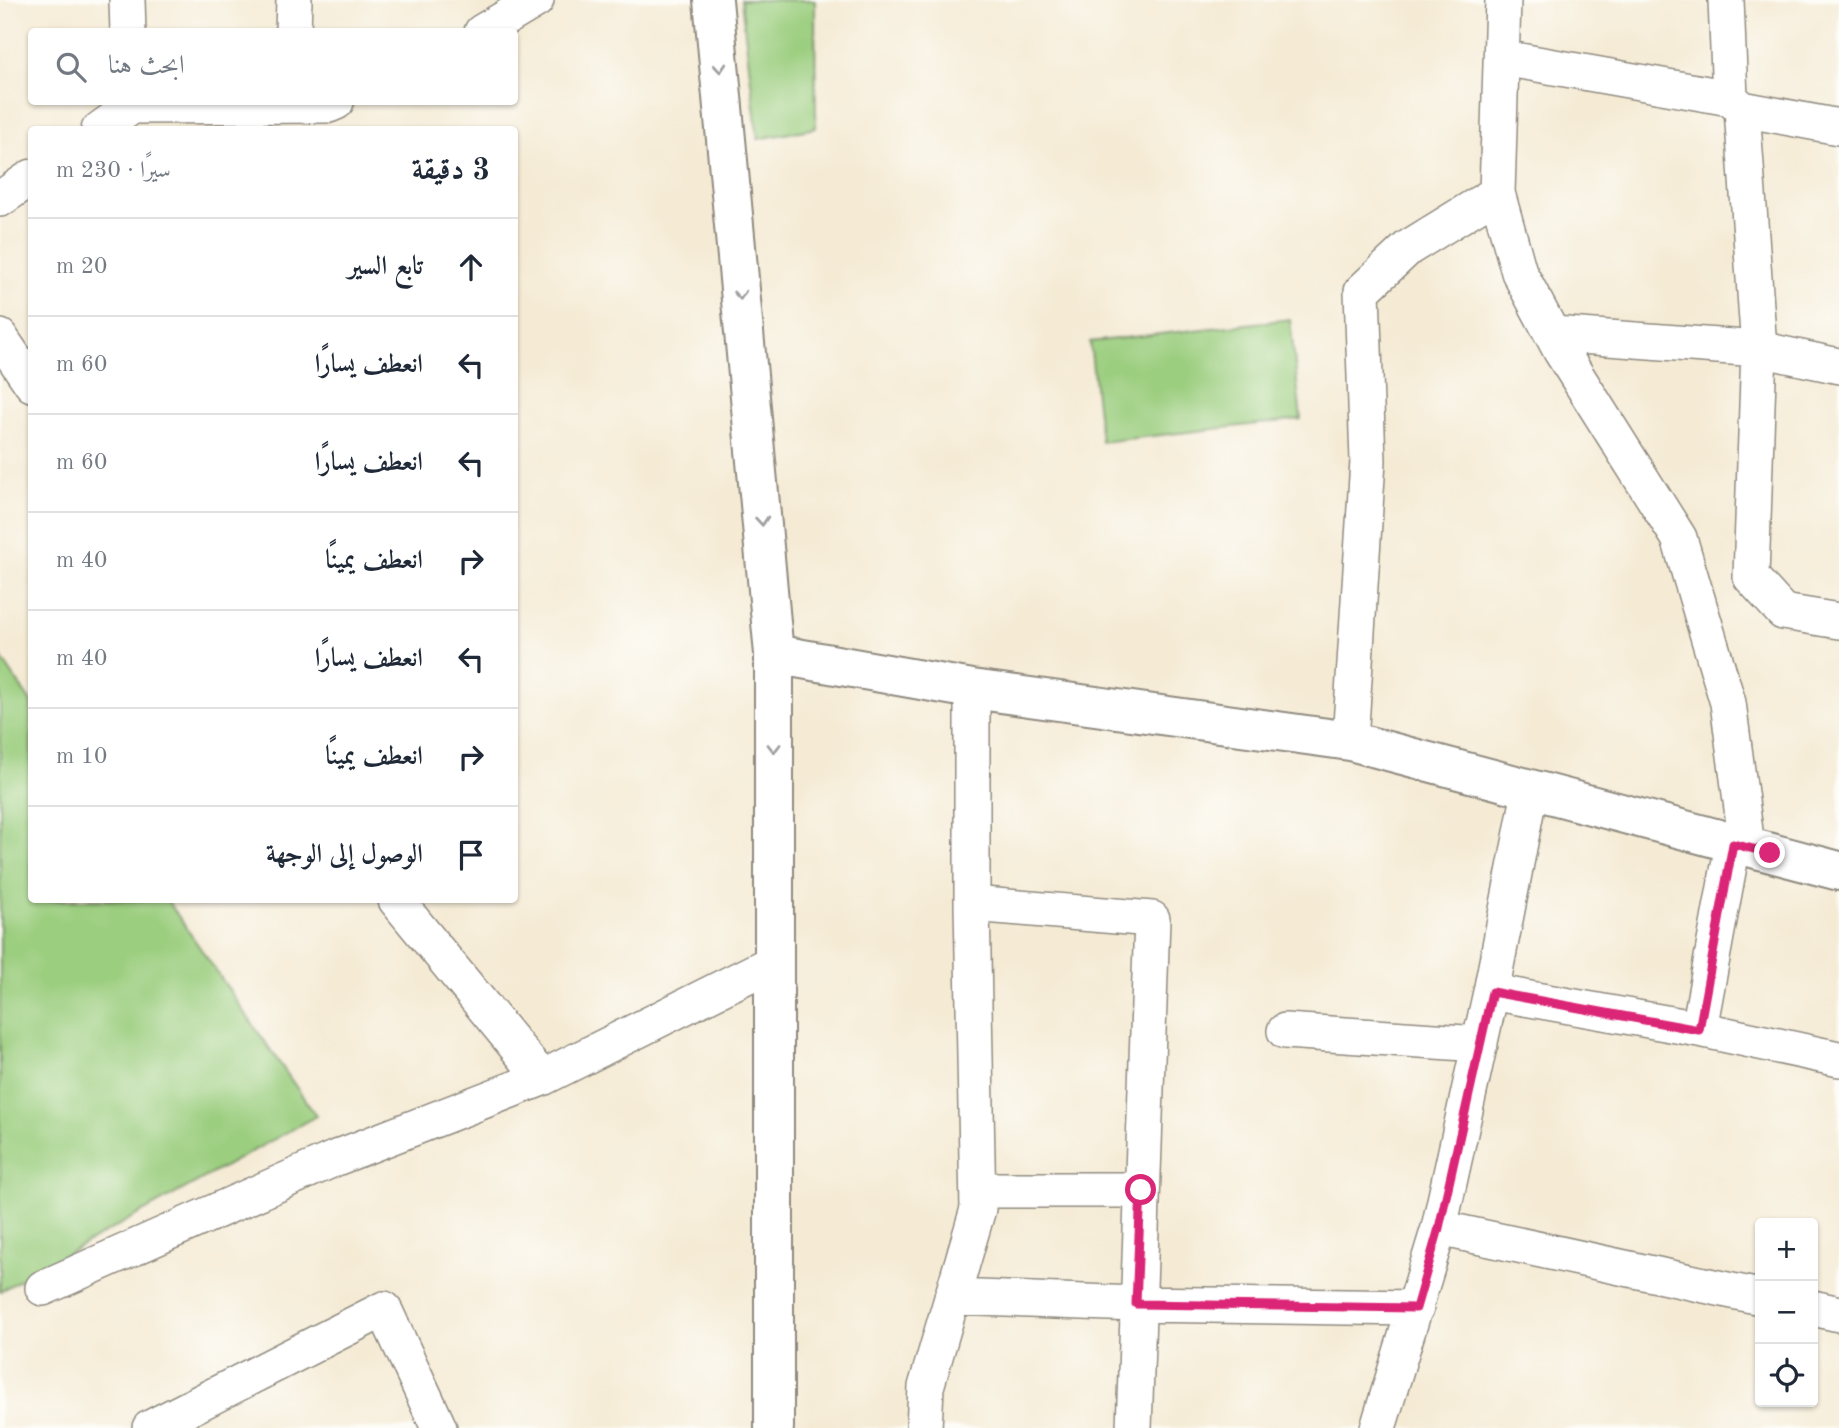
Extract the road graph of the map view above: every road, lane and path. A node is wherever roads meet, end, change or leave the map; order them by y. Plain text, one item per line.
1 (127, 0) edge
2 (294, 0) edge
3 (536, 0) edge
4 (713, 0) edge
5 (1503, 0) edge
6 (1726, 0) edge
7 (128, 28) edge
8 (293, 28) edge
9 (489, 28) edge
10 (1503, 58) junction
11 (1736, 103) junction
12 (131, 105) edge
13 (104, 126) edge
14 (1839, 127) edge
15 (28, 180) edge
16 (1497, 193) junction
17 (0, 199) edge
18 (1553, 334) junction
19 (1759, 349) junction
20 (4, 351) edge
21 (1839, 366) edge
22 (28, 379) edge
23 (1839, 621) edge
24 (774, 654) junction
25 (972, 689) junction
26 (1350, 741) junction
27 (1530, 790) junction
28 (1740, 845) junction
29 (1839, 871) edge
30 (398, 903) edge
31 (972, 904) junction
32 (774, 962) junction
33 (1492, 992) junction
34 (1699, 1030) junction
35 (1285, 1031) dead end
36 (1480, 1044) junction
37 (1839, 1059) edge
38 (542, 1078) junction
39 (978, 1190) junction
40 (1141, 1190) junction
41 (1439, 1228) junction
42 (43, 1288) dead end
43 (1755, 1296) edge
44 (952, 1297) junction
45 (1136, 1304) junction
46 (1416, 1308) junction
47 (1818, 1309) edge
48 (1839, 1314) edge
49 (150, 1428) edge
50 (443, 1428) edge
51 (774, 1428) edge
52 (924, 1428) edge
53 (1134, 1428) edge
54 (1378, 1428) edge

1 - 7 street
2 - 8 street
3 - 9 street
4 -> 24 street
5 - 10 street
6 - 11 street
10 - 11 street
10 - 16 street
11 - 14 street
11 - 19 street
12 - 13 street
15 - 17 street
16 - 18 street
16 - 26 street
18 - 19 street
18 - 28 street
19 - 21 street
19 - 23 street
20 - 22 street
24 - 25 street
24 -> 32 street
25 - 26 street
25 - 31 street
26 - 27 street
27 - 28 street
27 - 33 street
28 - 29 street
28 - 34 street
30 - 38 street
31 - 39 street
31 - 40 street
32 - 38 street
32 - 51 street
33 - 34 street
33 - 36 street
34 - 37 street
35 - 36 street
36 - 41 street
38 - 42 street
39 - 40 street
39 - 44 street
40 - 45 street
41 - 43 street
41 - 46 street
44 - 45 street
44 - 52 street
45 - 46 street
45 - 53 street
46 - 54 street
47 - 48 street
49 - 50 street

